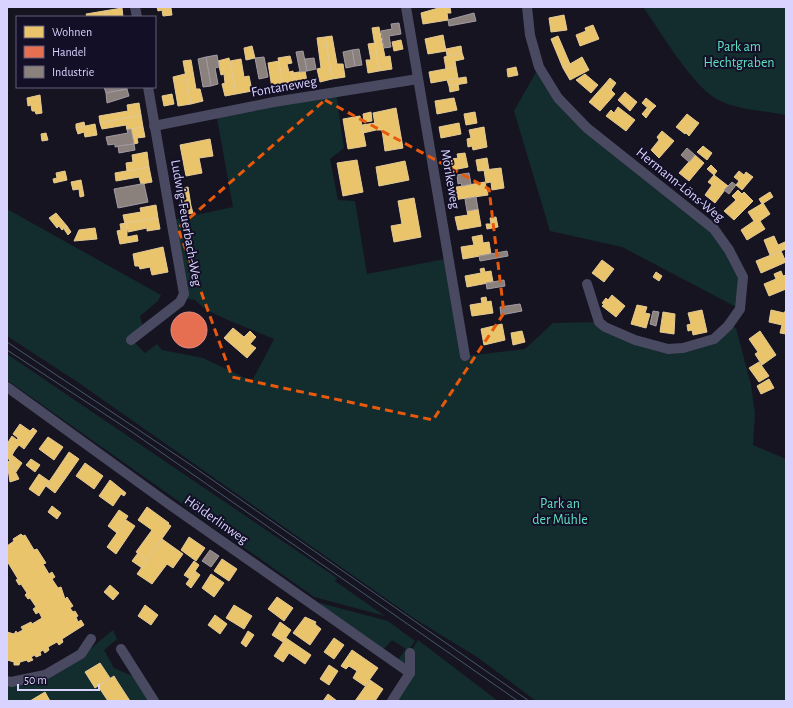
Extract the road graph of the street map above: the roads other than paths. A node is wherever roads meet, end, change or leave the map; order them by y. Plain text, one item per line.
1 (406, 7) edge
2 (527, 7) edge
3 (418, 79) junction
4 (148, 88) edge
5 (154, 126) junction
6 (587, 284) dead end
7 (132, 340) dead end
8 (465, 356) dead end
9 (7, 388) edge
10 (91, 639) dead end
11 (121, 649) dead end
12 (410, 653) dead end
13 (410, 673) junction
14 (7, 681) edge
15 (154, 701) edge
16 (392, 701) edge

1 - 3 street, Mörikeweg
2 - 6 street, Hermann-Löns-Weg
3 - 5 street, Fontaneweg
3 - 8 street, Mörikeweg
4 - 5 street, Ludwig-Feuerbach-Weg
5 - 7 street, Ludwig-Feuerbach-Weg
9 - 13 street, Hölderlinweg
10 - 14 street
11 - 15 street
12 - 13 street
13 - 16 street

